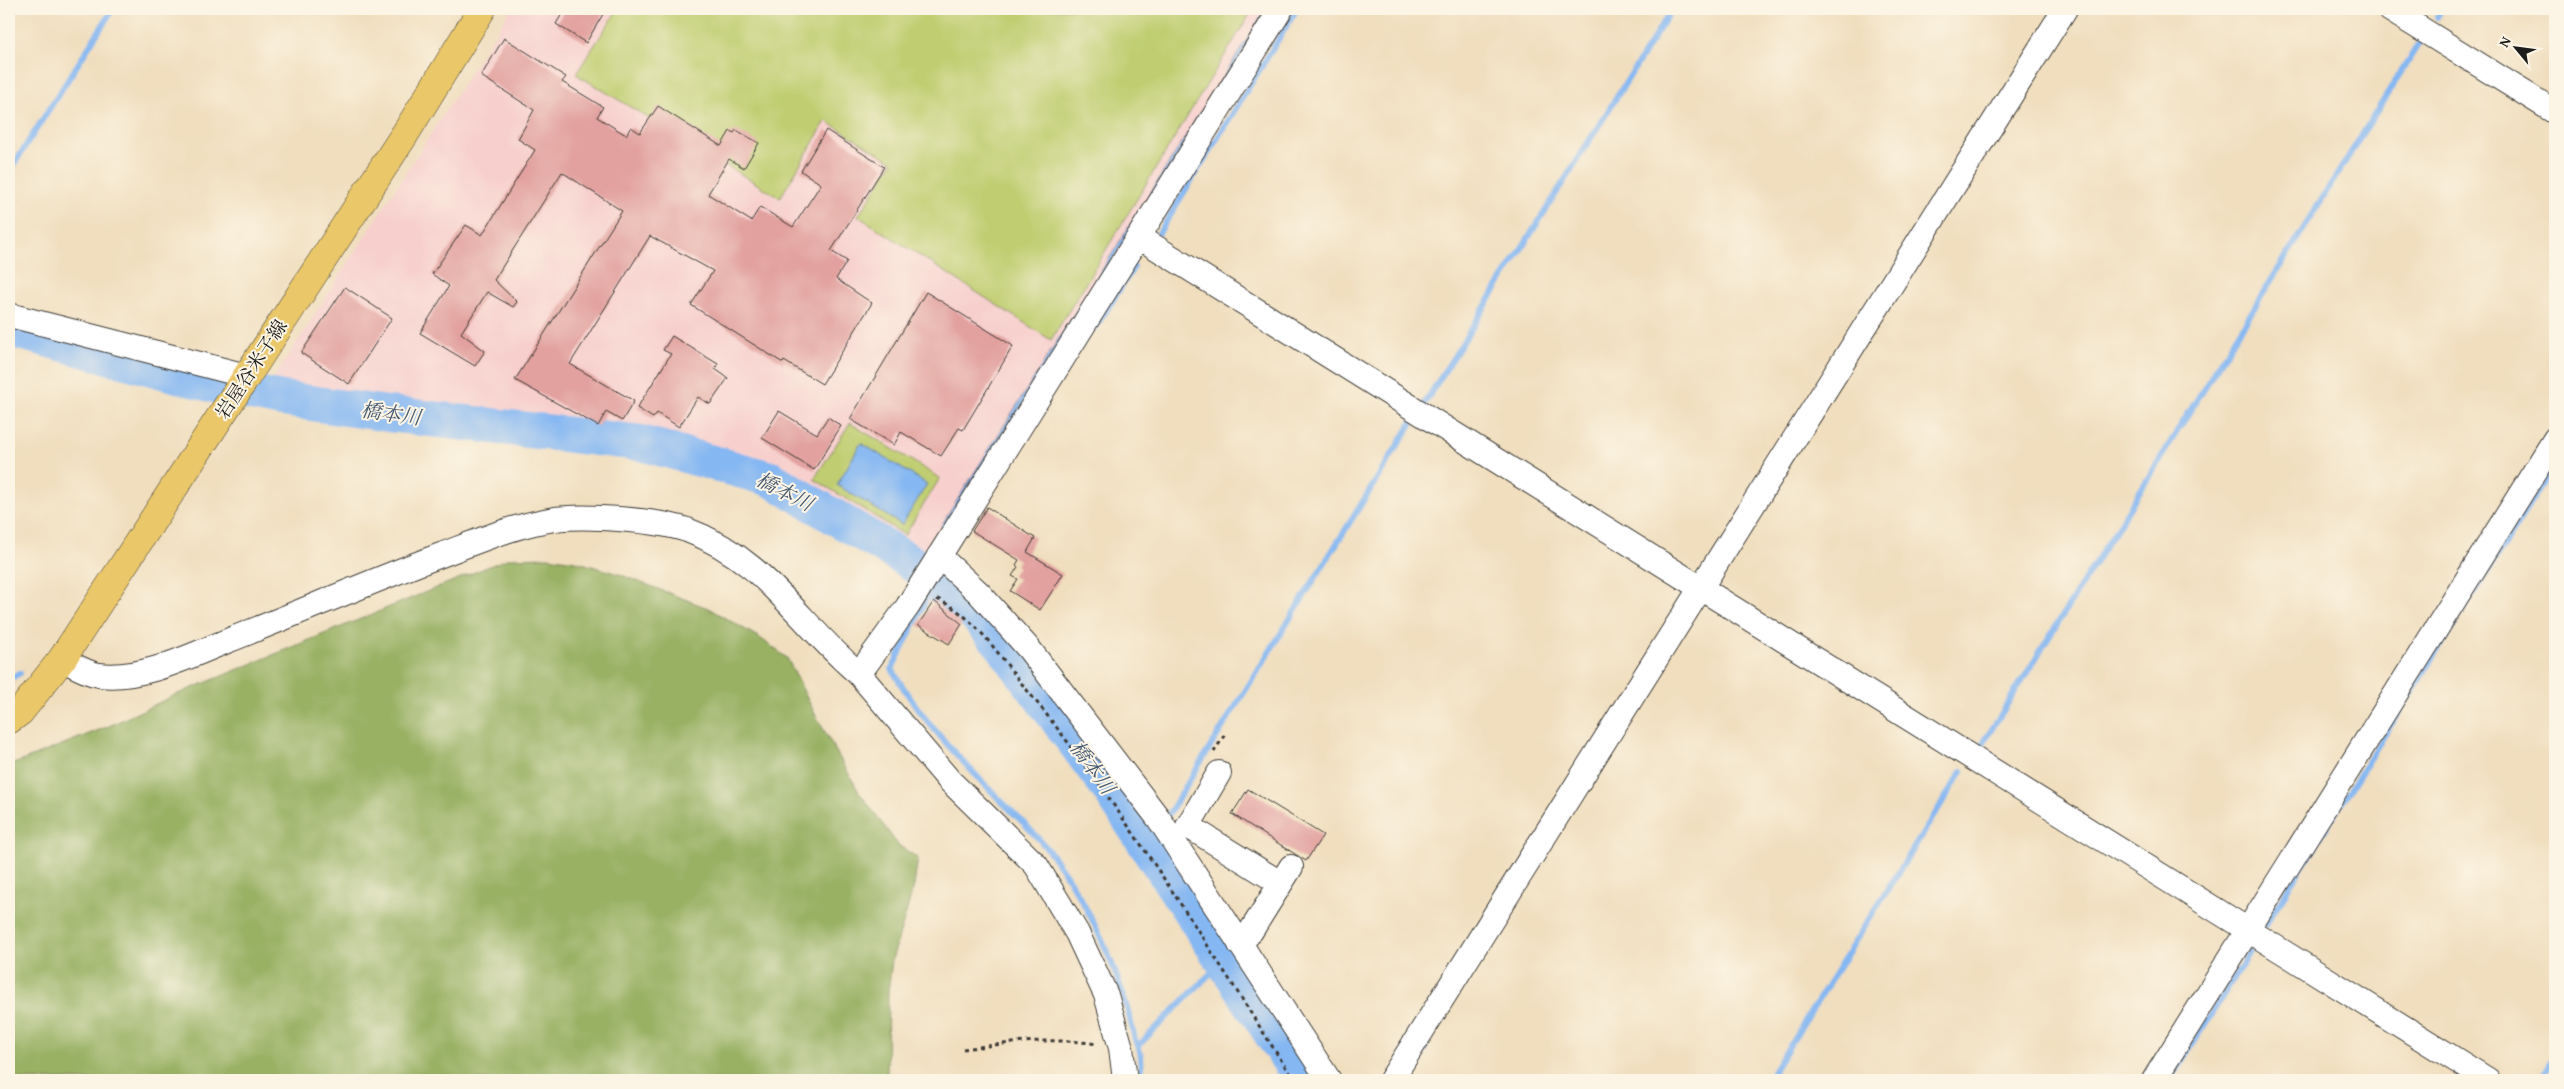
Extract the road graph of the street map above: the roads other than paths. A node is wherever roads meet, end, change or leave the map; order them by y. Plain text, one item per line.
1 (482, 9) edge
2 (1280, 9) edge
3 (2065, 9) edge
4 (2389, 9) edge
5 (2555, 112) edge
6 (1139, 237) junction
7 (9, 315) edge
8 (240, 387) junction
9 (2555, 439) edge
10 (937, 559) junction
11 (1700, 588) junction
12 (62, 660) junction
13 (859, 674) junction
14 (9, 720) edge
15 (1219, 773) dead end
16 (2247, 929) junction
17 (1240, 944) junction
18 (1124, 1080) edge
19 (1329, 1080) edge
20 (1391, 1080) edge
21 (2154, 1080) edge
22 (2488, 1080) edge

1 - 8 main road, 岩屋谷米子線
2 - 6 street
3 - 11 street
4 - 5 street
6 - 10 street
6 - 11 street
7 - 8 street
8 - 12 main road, 岩屋谷米子線
9 - 16 street
10 - 13 street
10 - 17 street
11 - 16 street
11 - 20 street
12 - 13 street
12 - 14 main road, 岩屋谷米子線
13 - 18 street
15 - 17 street
16 - 21 street
16 - 22 street
17 - 19 street

